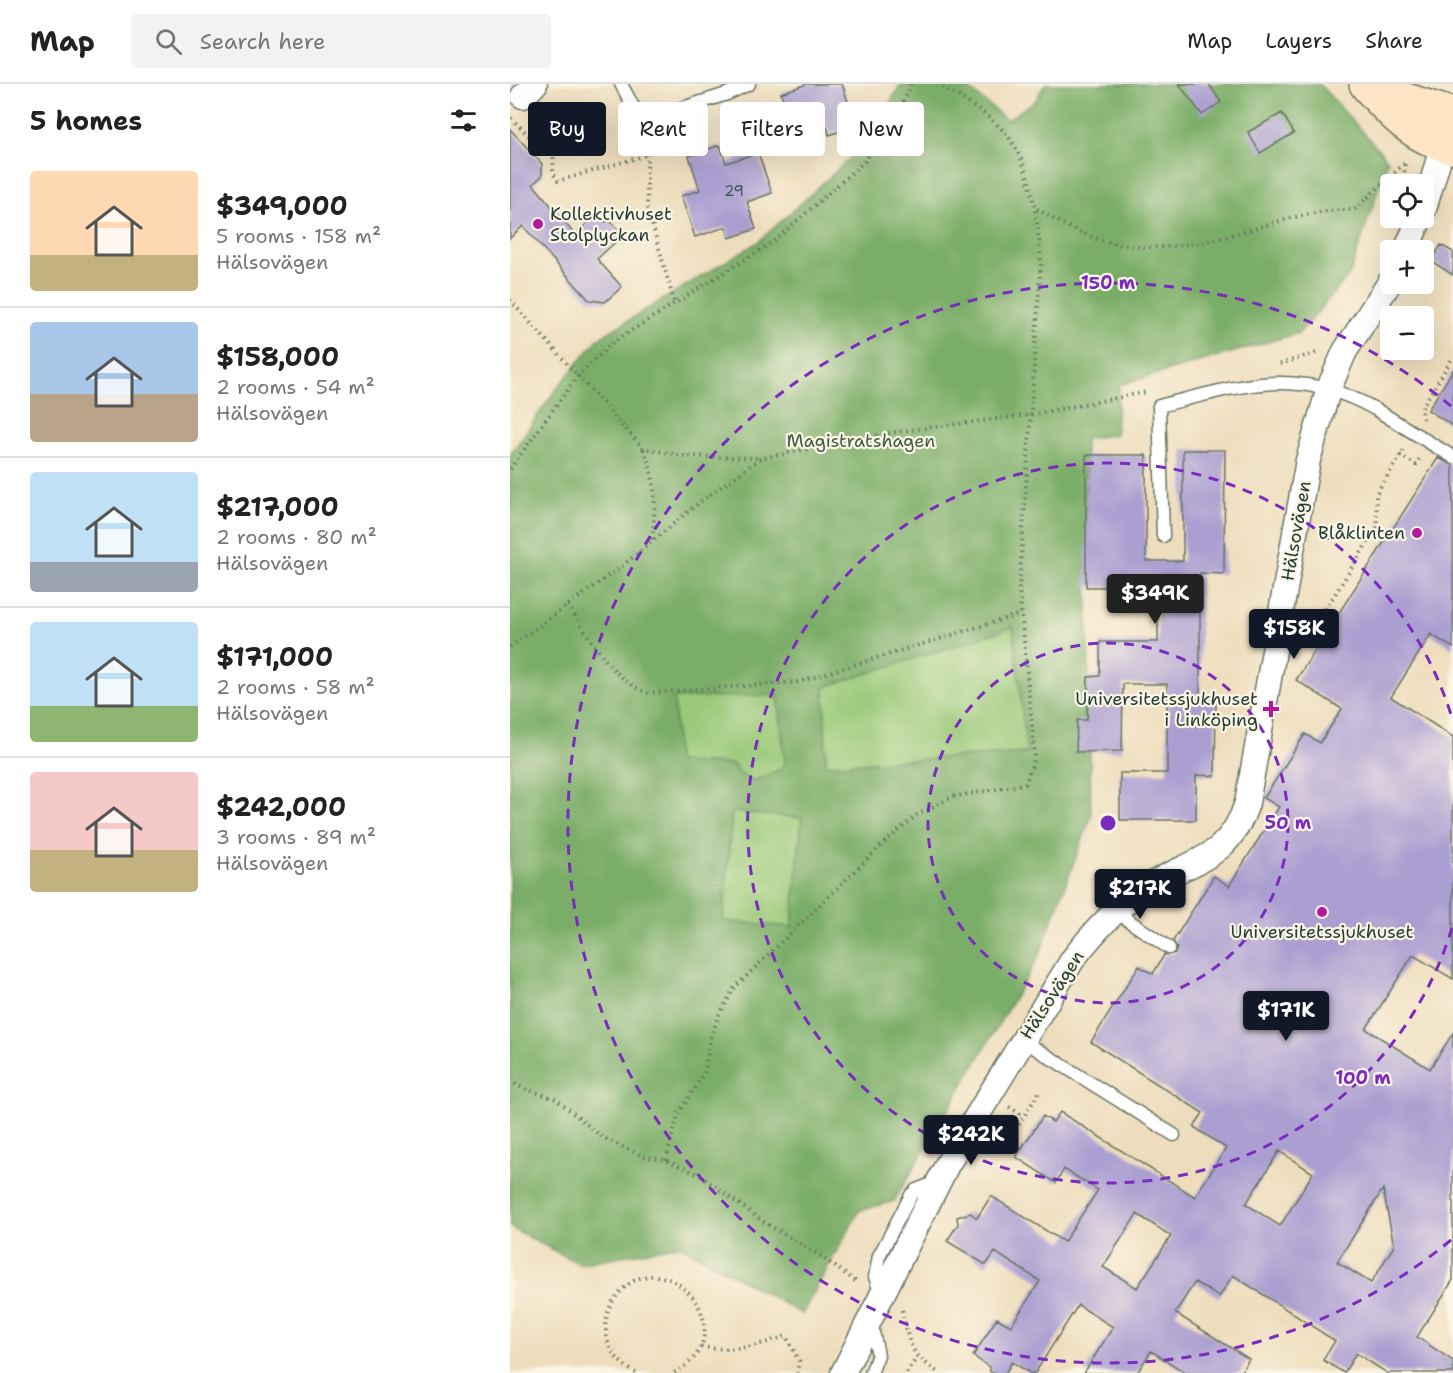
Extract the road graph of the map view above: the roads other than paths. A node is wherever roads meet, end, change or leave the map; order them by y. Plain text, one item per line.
1 (621, 84) edge
2 (749, 84) edge
3 (1368, 86) edge
4 (1450, 130) edge
5 (1434, 179) edge
6 (1382, 294) edge
7 (1329, 388) junction
8 (1453, 457) edge
9 (1163, 536) dead end
10 (1116, 912) junction
11 (1169, 948) dead end
12 (1023, 1040) junction
13 (1174, 1135) dead end
14 (870, 1320) junction
15 (843, 1373) edge
16 (871, 1373) edge

1 - 2 lane
3 - 4 main road
4 - 5 street
6 - 7 street, Hälsovägen
7 - 8 lane, bridge
7 - 9 lane
7 - 10 street, Hälsovägen
10 - 11 lane
10 - 12 street, Hälsovägen
12 - 13 lane
12 - 14 street, Hälsovägen
14 - 15 street, Hälsovägen
14 - 16 lane

